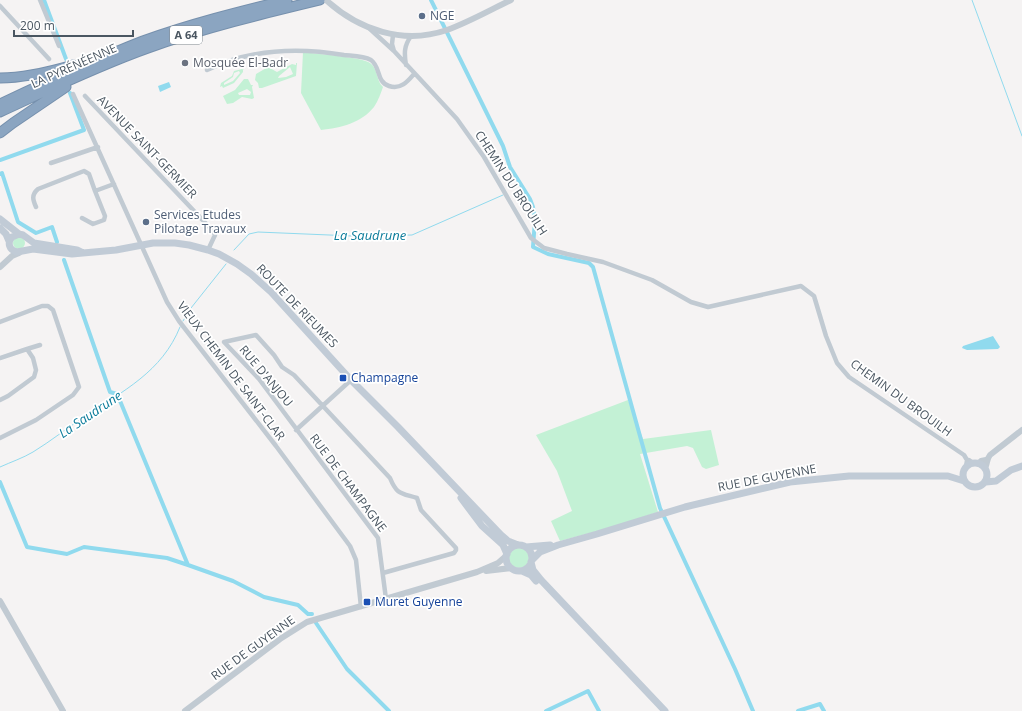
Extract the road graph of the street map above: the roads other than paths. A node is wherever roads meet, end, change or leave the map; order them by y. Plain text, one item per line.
1 (40, 0) edge
2 (287, 0) edge
3 (320, 0) edge
4 (326, 0) edge
5 (511, 0) edge
6 (0, 6) edge
7 (369, 28) junction
8 (397, 35) junction
9 (411, 36) junction
10 (406, 45) junction
11 (59, 46) dead end
12 (394, 51) junction
13 (49, 59) dead end
14 (116, 60) junction
15 (94, 61) junction
16 (406, 65) junction
17 (207, 70) dead end
18 (414, 74) junction
19 (0, 78) edge
20 (73, 94) dead end
21 (85, 96) dead end
22 (0, 104) edge
23 (0, 112) edge
24 (0, 133) edge
25 (98, 147) junction
26 (51, 163) dead end
27 (114, 184) junction
28 (95, 191) junction
29 (36, 207) dead end
30 (82, 218) dead end
31 (0, 219) edge
32 (0, 228) edge
33 (19, 234) junction
34 (27, 239) junction
35 (9, 244) junction
36 (140, 245) junction
37 (208, 250) junction
38 (22, 251) junction
39 (81, 252) junction
40 (0, 267) edge
41 (0, 322) edge
42 (40, 344) dead end
43 (27, 349) junction
44 (0, 358) edge
45 (351, 380) junction
46 (0, 400) edge
47 (322, 405) junction
48 (296, 430) junction
49 (1022, 430) edge
50 (0, 438) edge
51 (433, 464) junction
52 (1022, 466) edge
53 (974, 467) junction
54 (948, 476) junction
55 (999, 478) junction
56 (964, 481) junction
57 (986, 482) junction
58 (518, 545) junction
59 (558, 545) junction
60 (526, 547) junction
61 (506, 555) junction
62 (532, 561) junction
63 (511, 568) junction
64 (522, 571) junction
65 (477, 572) junction
66 (383, 573) junction
67 (386, 599) junction
68 (0, 601) edge
69 (360, 607) junction
70 (606, 648) junction
71 (63, 711) edge
72 (185, 711) edge
73 (666, 711) edge

1 - 11 street
2 - 15 highway, LA PYRÉNÉENNE / A 64
3 - 14 highway, LA PYRÉNÉENNE / A 64
4 - 7 street
5 - 9 street
6 - 13 street
7 - 8 street
7 - 12 street, CHEMIN DU BROUILH
8 - 9 street
8 - 10 street
8 - 12 street
9 - 10 street
10 - 16 street
12 - 16 street, CHEMIN DU BROUILH
14 - 23 highway, LA PYRÉNÉENNE / A 64
14 - 24 highway
15 - 19 highway
15 - 22 highway, LA PYRÉNÉENNE / A 64
16 - 18 street, CHEMIN DU BROUILH
17 - 18 street
18 - 53 street, CHEMIN DU BROUILH
20 - 25 street, VIEUX CHEMIN DE SAINT-CLAR
21 - 37 street, AVENUE SAINT-GERMIER
25 - 26 street
25 - 27 street, VIEUX CHEMIN DE SAINT-CLAR
27 - 28 street
27 - 36 street, VIEUX CHEMIN DE SAINT-CLAR
28 - 29 street
28 - 30 street
31 - 33 main road
32 - 35 main road
33 - 34 main road
33 - 35 main road
34 - 38 main road
34 - 39 main road, ROUTE DE RIEUMES
35 - 38 main road
35 - 40 street
36 - 37 main road, ROUTE DE RIEUMES
36 - 39 main road, ROUTE DE RIEUMES
36 - 69 street, VIEUX CHEMIN DE SAINT-CLAR
37 - 45 main road, ROUTE DE RIEUMES
38 - 39 main road, ROUTE DE RIEUMES
38 - 40 street
41 - 50 street
42 - 43 street
43 - 44 street
43 - 46 street
45 - 47 street, RUE DE CHAMPAGNE
45 - 51 main road, ROUTE DE RIEUMES
47 - 48 street, RUE DE CHAMPAGNE
47 - 48 street, RUE D'ANJOU
47 - 66 street
48 - 66 street, RUE DE CHAMPAGNE
49 - 53 street
51 - 58 main road, ROUTE DE RIEUMES
51 - 61 main road, ROUTE DE RIEUMES
52 - 55 main road
53 - 54 main road, RUE DE GUYENNE
53 - 55 main road
53 - 56 main road
53 - 57 main road
54 - 56 main road, RUE DE GUYENNE
54 - 59 main road, RUE DE GUYENNE
55 - 57 main road
56 - 57 main road, RUE DE GUYENNE
58 - 60 main road
58 - 61 main road
59 - 60 main road
59 - 62 main road
60 - 62 main road
61 - 63 main road
61 - 65 street, RUE DE GUYENNE
62 - 64 main road
62 - 70 main road
63 - 64 main road
63 - 65 street, RUE DE GUYENNE
64 - 70 main road
65 - 67 street, RUE DE GUYENNE
66 - 67 street, RUE DE CHAMPAGNE
67 - 69 street, RUE DE GUYENNE
68 - 71 street
69 - 72 street, RUE DE GUYENNE
70 - 73 main road

